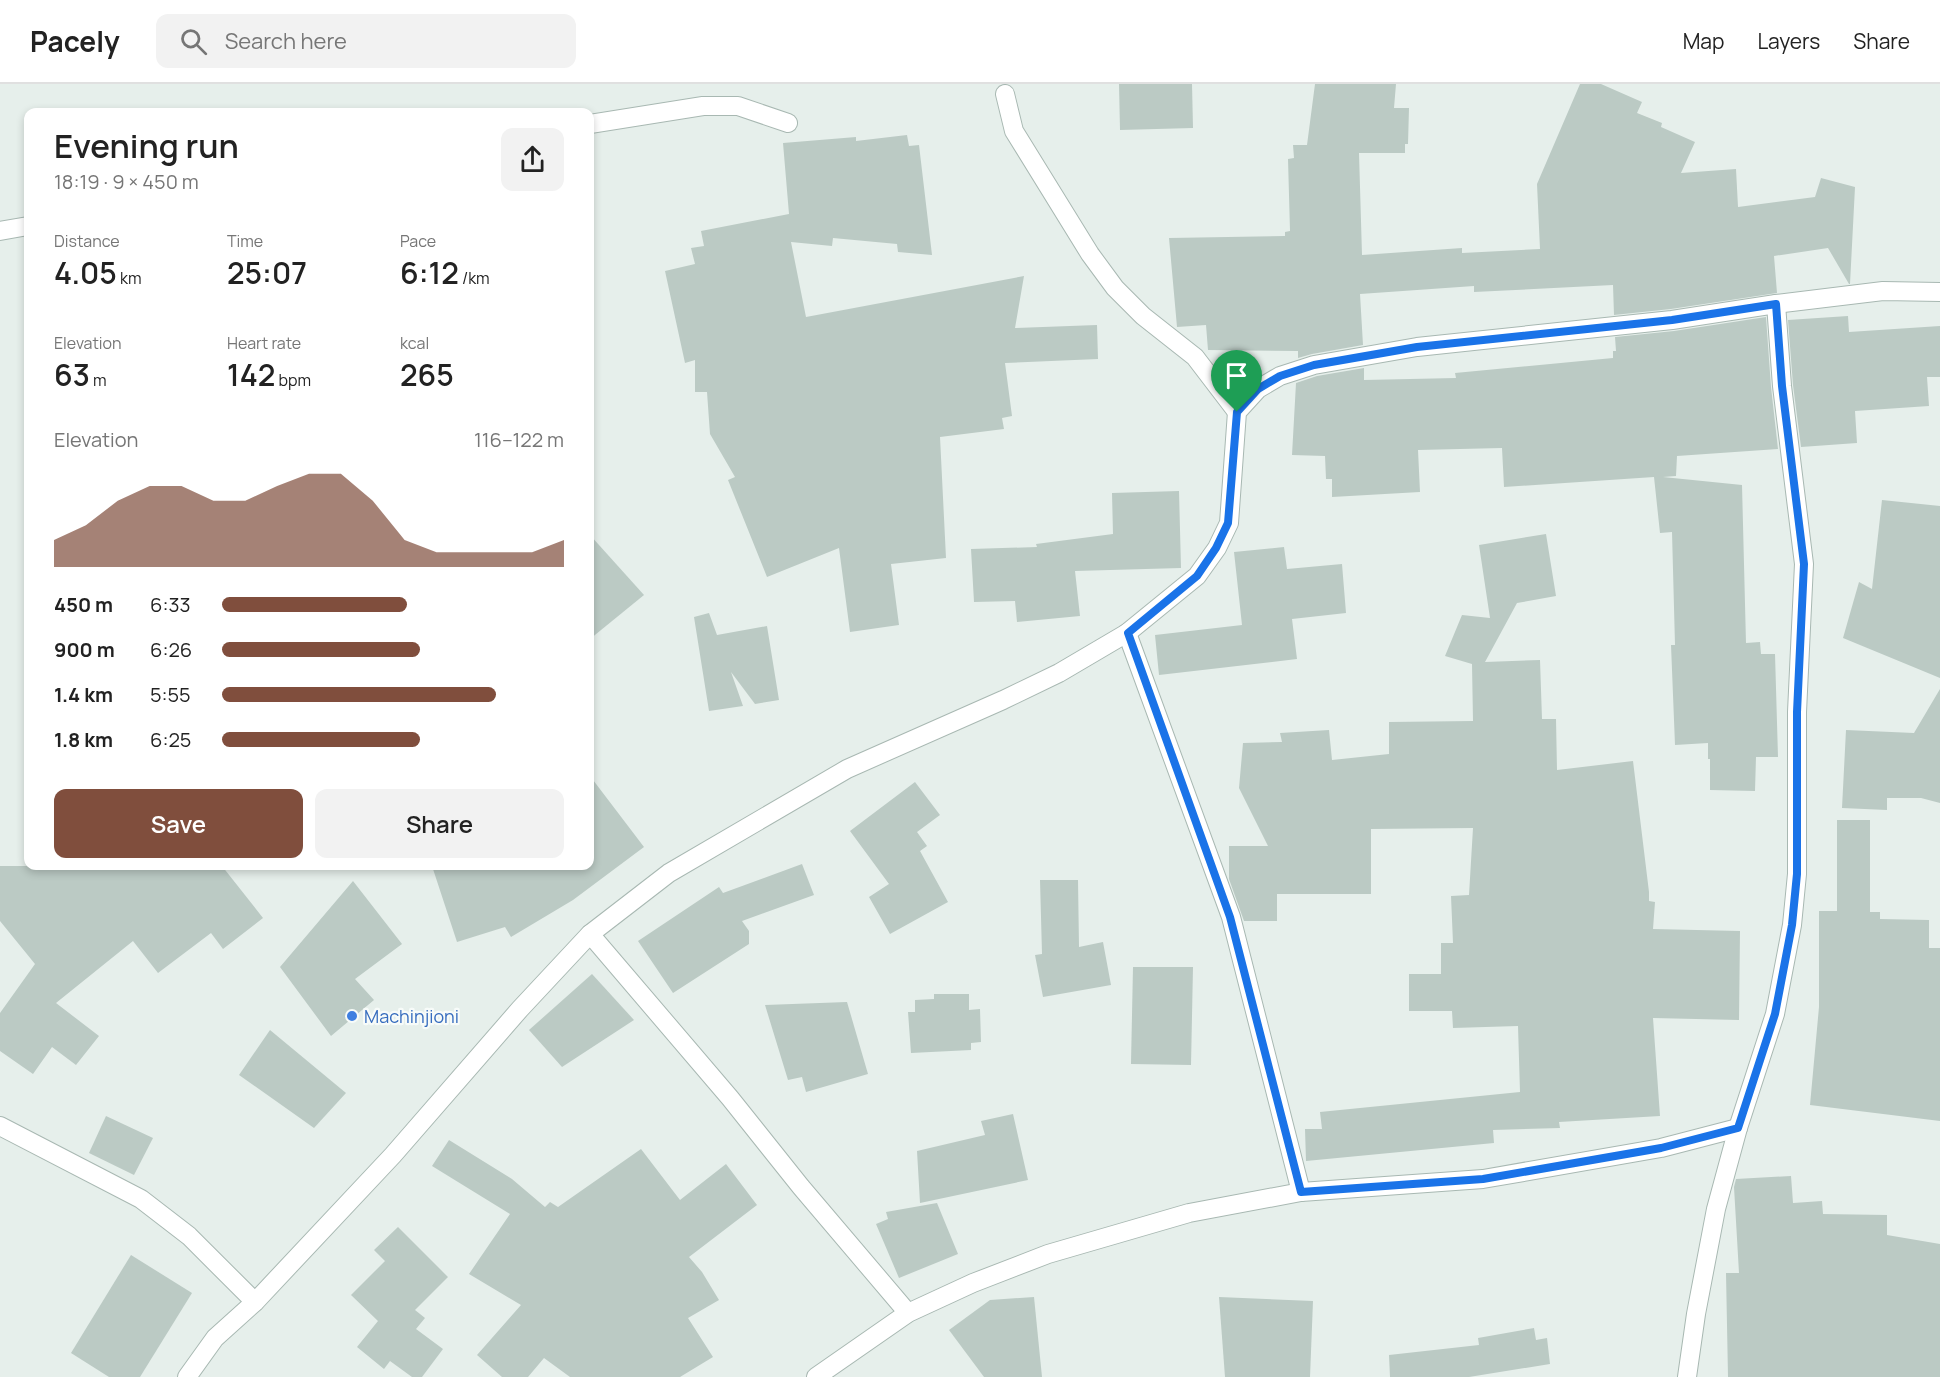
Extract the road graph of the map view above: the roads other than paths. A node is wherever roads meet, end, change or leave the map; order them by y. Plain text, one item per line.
1 (1005, 94) dead end
2 (594, 123) edge
3 (788, 123) dead end
4 (24, 227) edge
5 (0, 231) edge
6 (1940, 292) edge
7 (1776, 304) junction
8 (1237, 412) junction
9 (1128, 633) junction
10 (590, 934) junction
11 (0, 1126) edge
12 (1738, 1128) junction
13 (1301, 1192) junction
14 (255, 1302) junction
15 (908, 1313) junction
16 (187, 1377) edge
17 (816, 1377) edge
18 (1687, 1377) edge

1 - 8 street
2 - 3 street
4 - 5 street
6 - 7 street
7 - 8 street
7 - 12 street
8 - 9 street
9 - 10 street
9 - 13 street
10 - 14 street
10 - 15 street
11 - 14 street
12 - 13 street
12 - 18 street
13 - 15 street
14 - 16 street
15 - 17 street

